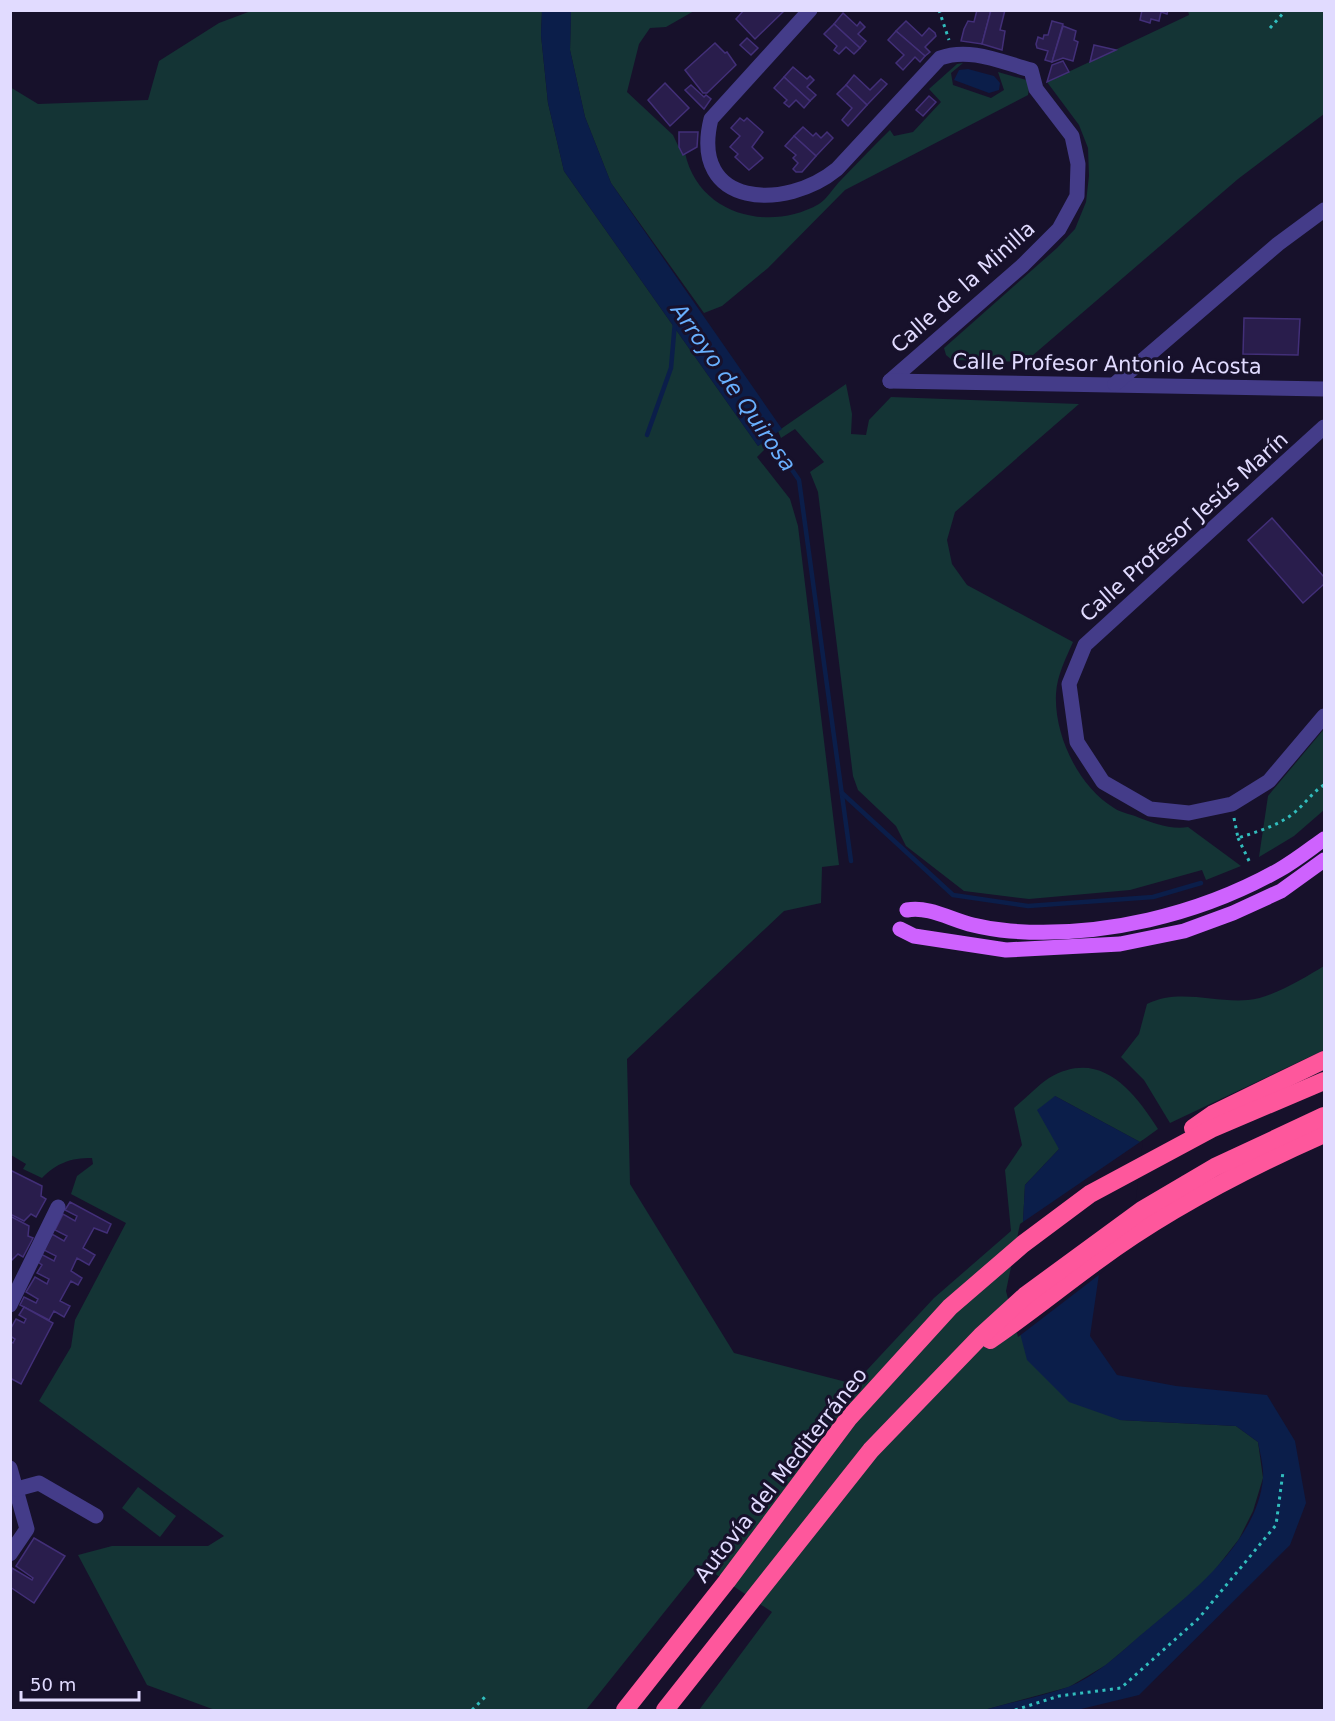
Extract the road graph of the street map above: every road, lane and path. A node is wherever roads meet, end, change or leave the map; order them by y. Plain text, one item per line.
1 (810, 10) edge
2 (939, 10) edge
3 (1286, 10) edge
4 (1270, 27) dead end
5 (950, 43) dead end
6 (1324, 210) edge
7 (890, 381) joint
8 (1115, 384) junction
9 (1324, 389) edge
10 (1324, 427) edge
11 (1324, 716) edge
12 (1324, 785) edge
13 (1232, 804) junction
14 (1238, 838) junction
15 (1324, 839) edge
16 (1324, 860) edge
17 (1251, 865) dead end
18 (907, 910) joint
19 (900, 929) joint
20 (1324, 1060) edge
21 (1324, 1081) edge
22 (1324, 1116) edge
23 (1324, 1134) edge
24 (1090, 1194) junction
25 (58, 1207) dead end
26 (10, 1305) edge
27 (947, 1371) junction
28 (10, 1468) edge
29 (1283, 1472) dead end
30 (17, 1489) junction
31 (96, 1516) dead end
32 (10, 1554) edge
33 (486, 1696) dead end
34 (472, 1710) edge
35 (625, 1710) edge
36 (665, 1710) edge
37 (1015, 1710) edge

1 - 7 street, Calle de la Minilla
2 - 5 path
3 - 4 path
6 - 8 street
7 - 8 street, Calle Profesor Antonio Acosta
8 - 9 street, Calle Profesor Antonio Acosta
10 - 13 street, Calle Profesor Jesús Marín
11 - 13 street, Calle Profesor Jesús Marín
12 - 14 path
13 - 14 path
14 - 17 path
15 - 18 main road
16 - 19 main road
18 - 19 street
20 - 24 highway
21 - 24 highway, Autovía del Mediterráneo
22 - 27 highway
23 - 27 highway
24 - 35 highway, Autovía del Mediterráneo
25 - 26 street
27 - 36 highway
28 - 30 street
29 - 37 path
30 - 31 street
30 - 32 street
33 - 34 path

